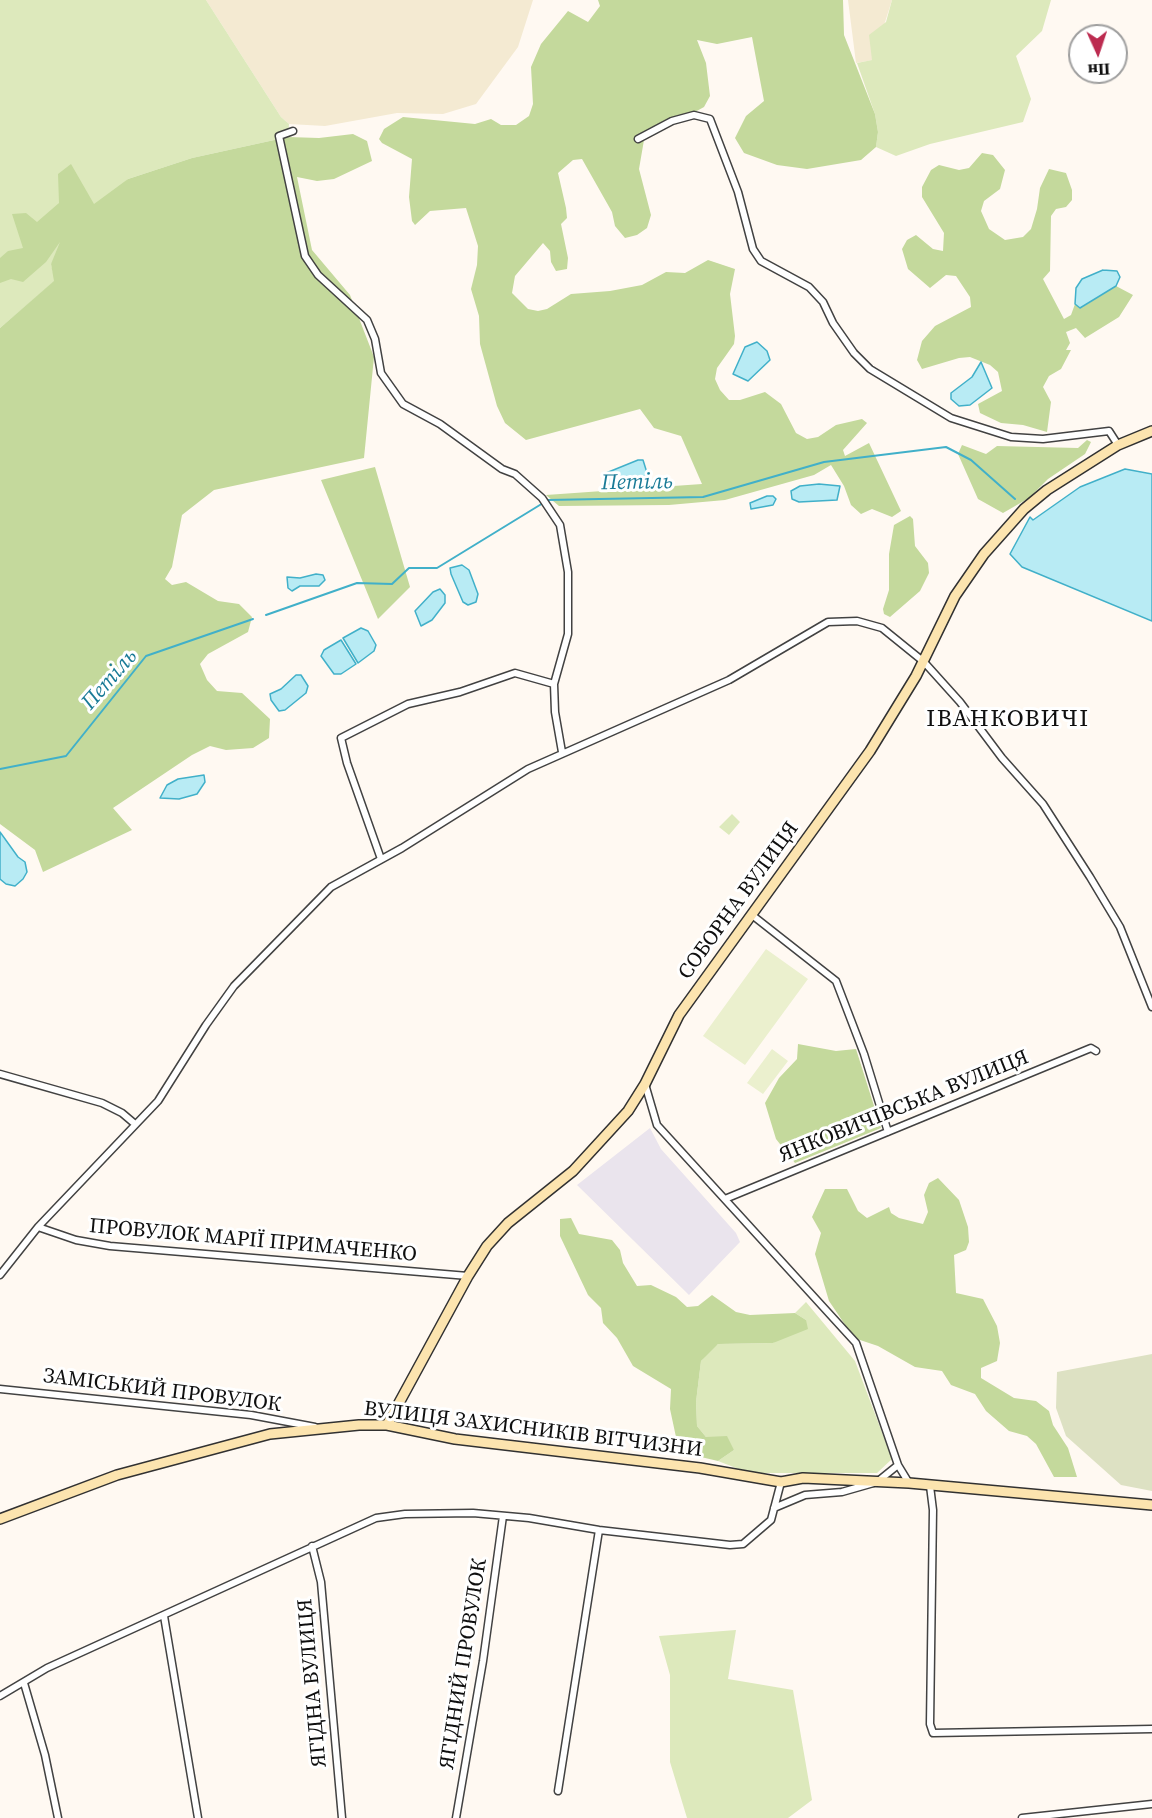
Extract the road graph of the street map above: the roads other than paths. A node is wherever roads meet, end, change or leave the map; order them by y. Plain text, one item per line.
1 (293, 132) dead end
2 (638, 139) dead end
3 (1152, 431) edge
4 (1118, 446) junction
5 (924, 662) junction
6 (554, 684) junction
7 (562, 752) junction
8 (381, 858) junction
9 (752, 915) junction
10 (1152, 1007) edge
11 (1096, 1051) dead end
12 (0, 1074) edge
13 (645, 1084) junction
14 (135, 1124) junction
15 (888, 1132) junction
16 (725, 1199) junction
17 (38, 1227) junction
18 (0, 1275) edge
19 (468, 1276) junction
20 (0, 1389) edge
21 (387, 1425) junction
22 (320, 1427) junction
23 (898, 1465) junction
24 (781, 1482) junction
25 (877, 1482) junction
26 (909, 1483) junction
27 (930, 1486) junction
28 (1152, 1505) edge
29 (774, 1508) junction
30 (503, 1516) junction
31 (0, 1519) edge
32 (599, 1530) junction
33 (312, 1546) junction
34 (164, 1616) junction
35 (24, 1683) junction
36 (0, 1696) edge
37 (1152, 1729) edge
38 (558, 1791) dead end
39 (1152, 1804) edge
40 (57, 1815) edge
41 (50, 1818) edge
42 (198, 1818) edge
43 (342, 1818) edge
44 (456, 1818) edge
45 (1022, 1818) edge

1 - 6 street
2 - 4 street
3 - 4 street, СОБОРНА ВУЛИЦЯ
4 - 5 street, СОБОРНА ВУЛИЦЯ
5 - 7 street
5 - 9 street, СОБОРНА ВУЛИЦЯ
5 - 10 street
6 - 7 street
6 - 8 street
7 - 8 street
8 - 14 street
9 - 13 street, СОБОРНА ВУЛИЦЯ
9 - 15 street
11 - 15 street, ЯНКОВИЧІВСЬКА ВУЛИЦЯ
12 - 14 street
13 - 16 street
13 - 19 street, СОБОРНА ВУЛИЦЯ
14 - 17 street
15 - 16 street, ЯНКОВИЧІВСЬКА ВУЛИЦЯ
16 - 23 street
17 - 18 street
17 - 19 street, ПРОВУЛОК МАРІЇ ПРИМАЧЕНКО
19 - 21 street, СОБОРНА ВУЛИЦЯ
20 - 22 street, ЗАМІСЬКИЙ ПРОВУЛОК
21 - 22 street, ВУЛИЦЯ ЗАХИСНИКІВ ВІТЧИЗНИ
21 - 24 street, ВУЛИЦЯ ЗАХИСНИКІВ ВІТЧИЗНИ
22 - 31 street, ВУЛИЦЯ ЗАХИСНИКІВ ВІТЧИЗНИ
23 - 25 street
23 - 26 street
24 - 25 street, ВУЛИЦЯ ЗАХИСНИКІВ ВІТЧИЗНИ
24 - 29 street
25 - 26 street, ВУЛИЦЯ ЗАХИСНИКІВ ВІТЧИЗНИ
25 - 29 street
26 - 27 street, ВУЛИЦЯ ЗАХИСНИКІВ ВІТЧИЗНИ
27 - 28 street, ВУЛИЦЯ ЗАХИСНИКІВ ВІТЧИЗНИ
27 - 37 street
29 - 32 street
30 - 32 street
30 - 33 street
30 - 44 street, ЯГІДНИЙ ПРОВУЛОК
32 - 38 street
33 - 34 street
33 - 43 street, ЯГІДНА ВУЛИЦЯ
34 - 35 street
34 - 42 street
35 - 36 street
35 - 40 street
39 - 45 street
40 - 41 street

